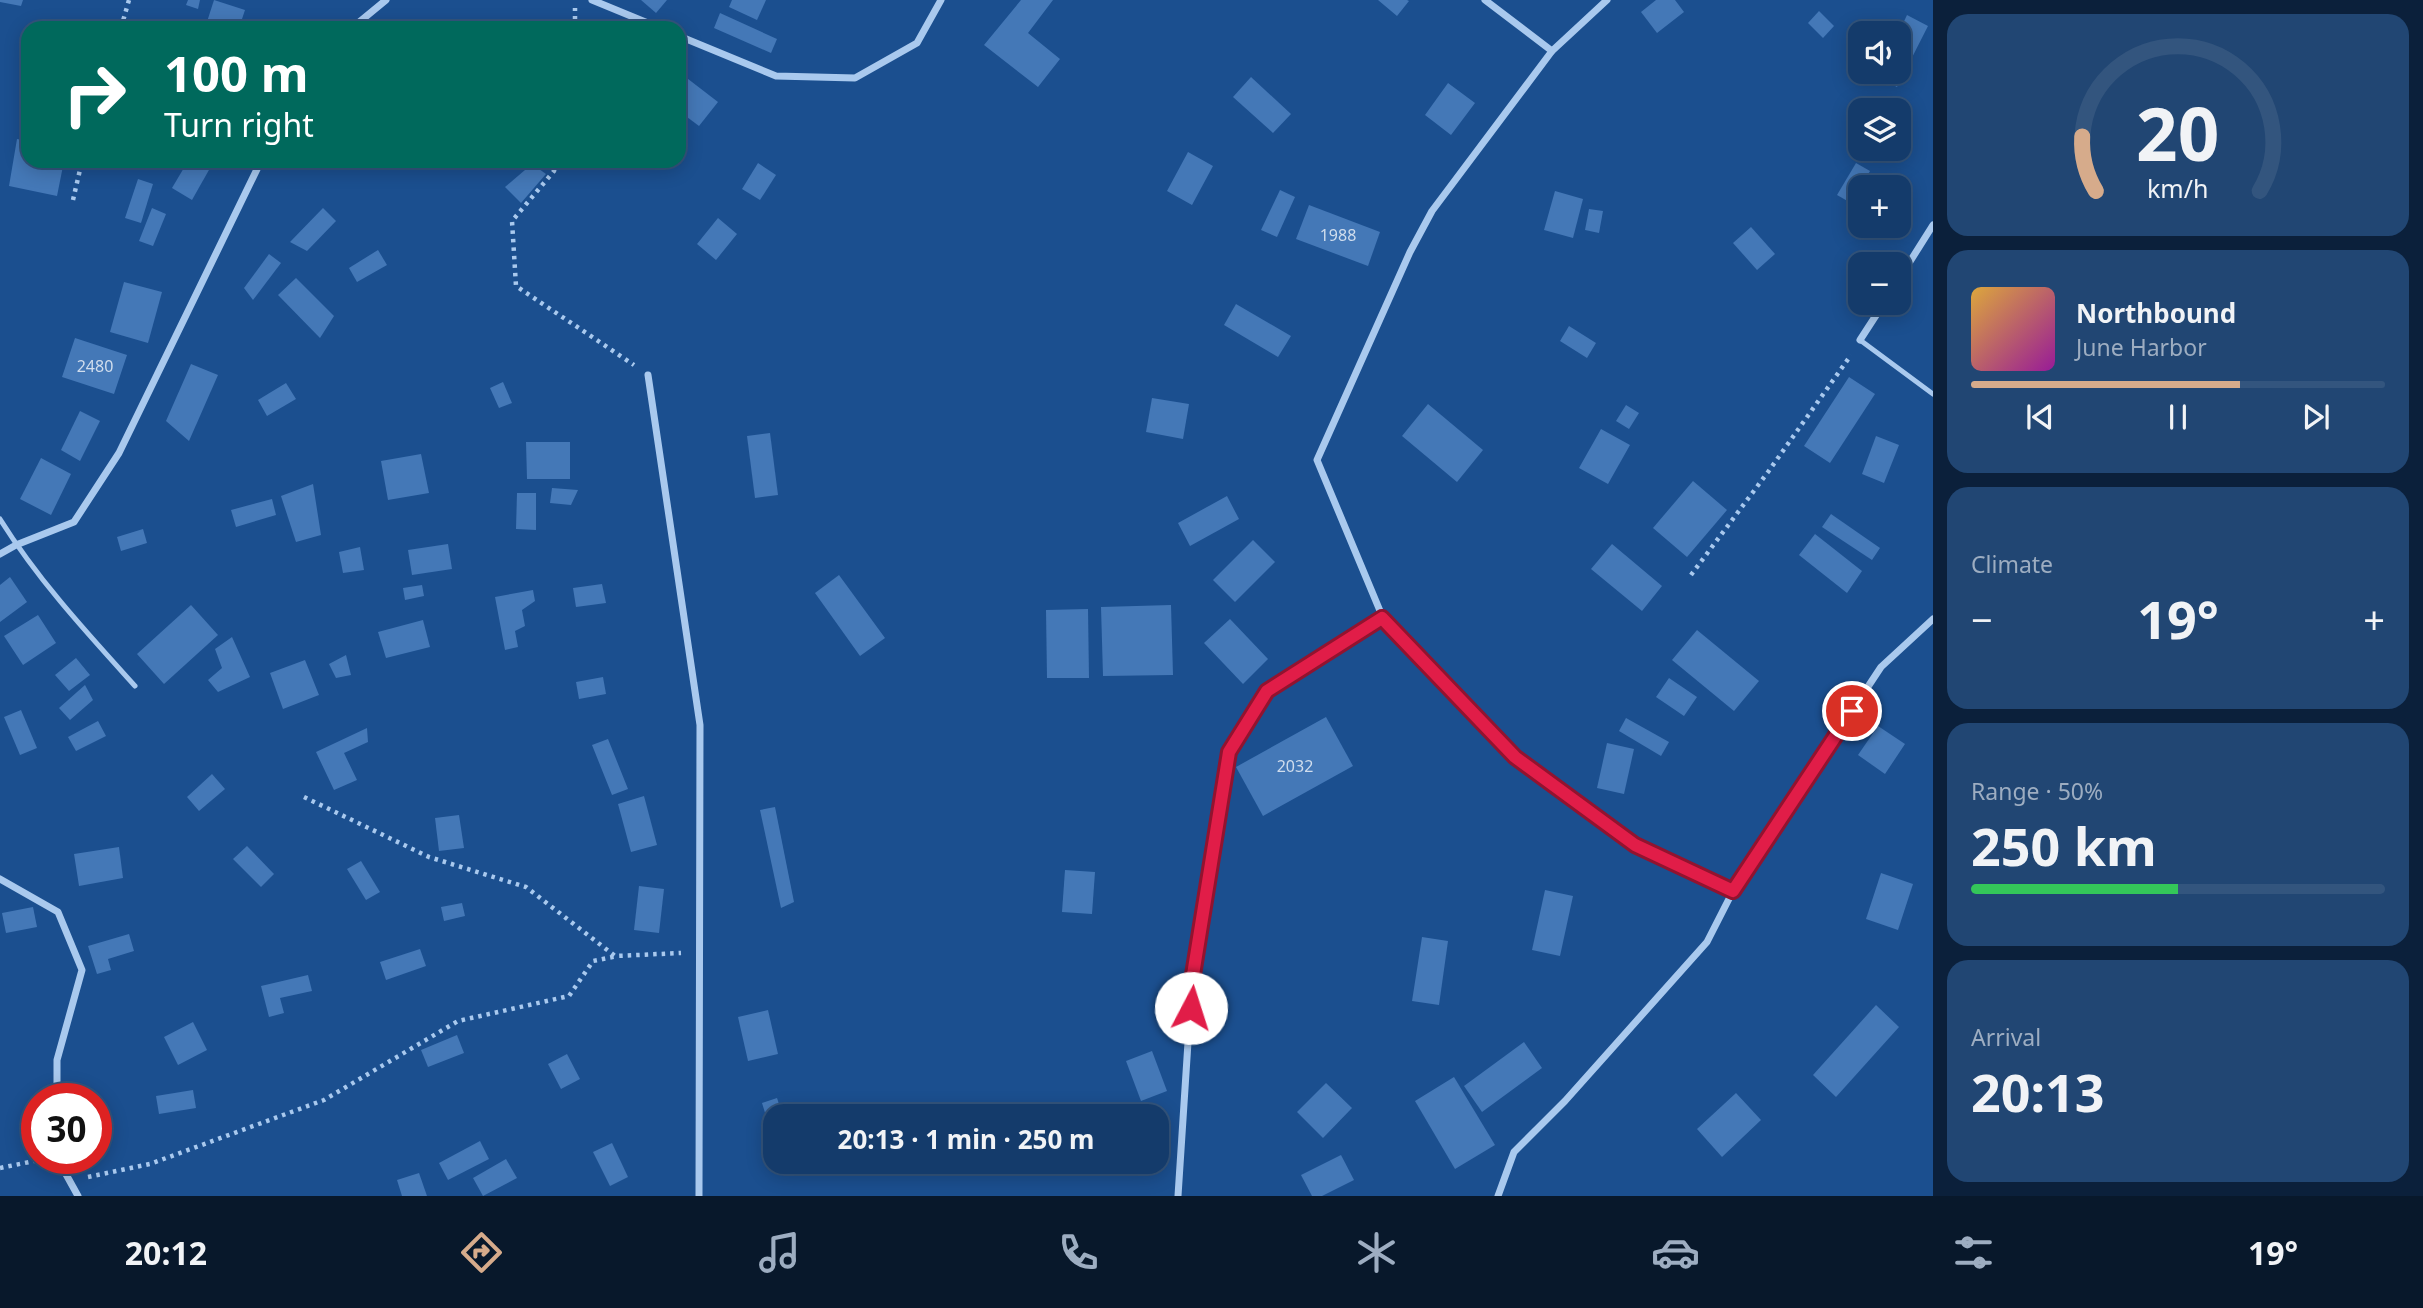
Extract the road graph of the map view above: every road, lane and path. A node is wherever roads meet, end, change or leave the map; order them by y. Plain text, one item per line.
1 (129, 0) edge
2 (386, 0) edge
3 (575, 0) edge
4 (592, 0) edge
5 (941, 0) edge
6 (1485, 0) edge
7 (1607, 0) edge
8 (123, 21) edge
9 (360, 21) edge
10 (575, 21) edge
11 (643, 21) edge
12 (686, 39) edge
13 (1552, 51) junction
14 (80, 168) edge
15 (258, 168) edge
16 (555, 168) edge
17 (73, 200) dead end
18 (1933, 225) edge
19 (1911, 260) edge
20 (1876, 315) edge
21 (1860, 340) junction
22 (648, 375) joint
23 (1933, 394) edge
24 (0, 519) edge
25 (16, 545) junction
26 (0, 554) edge
27 (1691, 575) dead end
28 (1382, 618) junction
29 (1933, 619) edge
30 (135, 686) dead end
31 (304, 797) dead end
32 (0, 878) edge
33 (1733, 891) junction
34 (699, 953) junction
35 (618, 956) junction
36 (57, 1083) edge
37 (21, 1164) edge
38 (0, 1168) edge
39 (66, 1174) edge
40 (70, 1180) junction
41 (78, 1196) edge
42 (699, 1196) edge
43 (1178, 1196) edge
44 (1498, 1196) edge

1 - 8 path
2 - 9 street
3 - 10 path
4 - 11 street
5 - 12 street
6 - 13 street
7 - 13 street
13 - 28 street
14 - 17 path
15 - 25 street
16 - 22 path
18 - 19 street
20 - 21 street
21 - 23 lane
21 - 27 path
22 - 34 street
24 - 25 lane
25 - 26 street
25 - 30 lane
28 - 33 street
28 - 43 street
29 - 33 street
31 - 35 path
32 - 36 street
33 - 44 street
34 - 35 path
34 - 42 street
35 - 40 path
37 - 38 path
39 - 40 street
40 - 41 street

